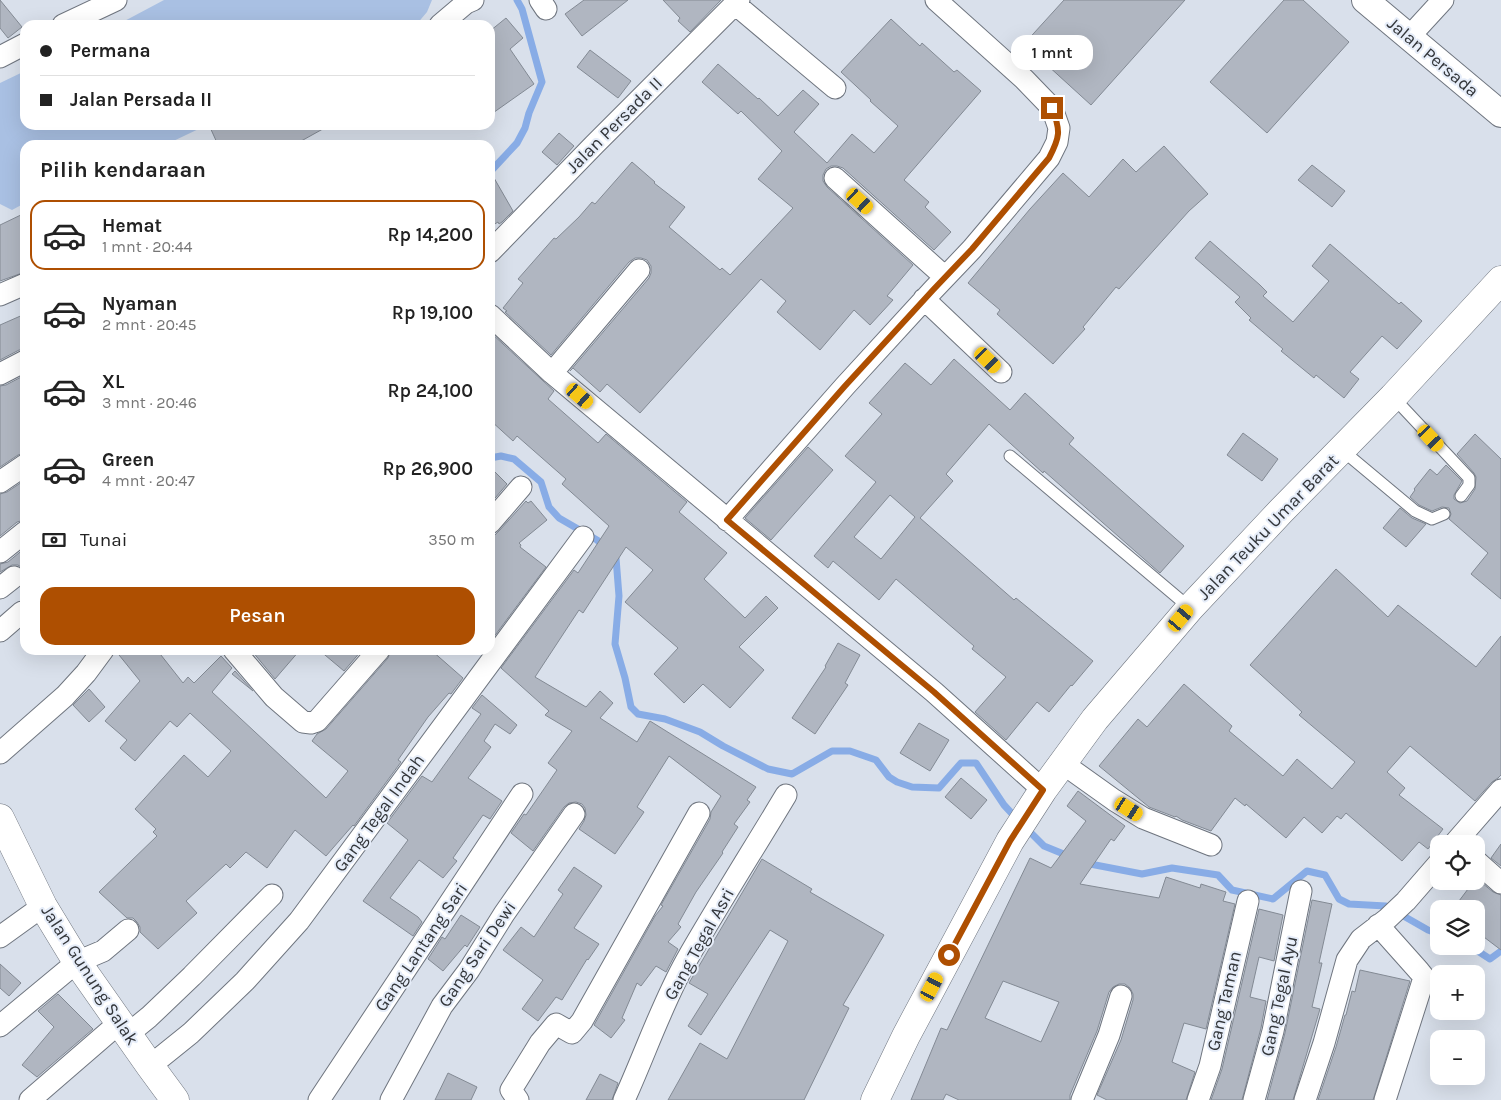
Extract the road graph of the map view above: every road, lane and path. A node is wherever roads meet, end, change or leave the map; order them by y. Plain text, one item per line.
1 (116, 0) edge
2 (472, 0) edge
3 (936, 0) edge
4 (1364, 0) edge
5 (1443, 0) edge
6 (737, 2) edge
7 (74, 20) edge
8 (446, 20) edge
9 (1410, 37) junction
10 (20, 47) edge
11 (0, 57) edge
12 (835, 88) dead end
13 (1501, 114) edge
14 (835, 178) dead end
15 (495, 247) edge
16 (640, 270) dead end
17 (945, 277) junction
18 (1501, 280) edge
19 (20, 286) edge
20 (0, 295) edge
21 (924, 300) junction
22 (495, 320) edge
23 (20, 364) edge
24 (1001, 372) dead end
25 (552, 373) junction
26 (0, 374) edge
27 (1393, 397) junction
28 (1342, 450) junction
29 (1010, 456) dead end
30 (20, 468) edge
31 (0, 482) edge
32 (521, 487) dead end
33 (1461, 496) dead end
34 (1444, 514) dead end
35 (495, 517) edge
36 (727, 520) junction
37 (20, 536) edge
38 (583, 537) dead end
39 (0, 552) edge
40 (1190, 608) junction
41 (20, 613) edge
42 (1, 627) edge
43 (99, 655) edge
44 (241, 655) edge
45 (375, 655) edge
46 (0, 752) edge
47 (1062, 763) junction
48 (1501, 790) edge
49 (522, 794) dead end
50 (786, 795) dead end
51 (1040, 795) junction
52 (699, 813) dead end
53 (574, 814) dead end
54 (0, 818) edge
55 (1462, 835) edge
56 (1211, 845) dead end
57 (1485, 869) edge
58 (1430, 873) edge
59 (1501, 883) edge
60 (1301, 891) dead end
61 (272, 895) dead end
62 (1248, 902) dead end
63 (43, 906) junction
64 (1382, 922) junction
65 (128, 930) dead end
66 (0, 937) edge
67 (77, 962) junction
68 (1122, 996) dead end
69 (0, 1026) edge
70 (124, 1028) junction
71 (150, 1066) junction
72 (171, 1098) edge
73 (30, 1100) edge
74 (319, 1100) edge
75 (391, 1100) edge
76 (518, 1100) edge
77 (624, 1100) edge
78 (875, 1100) edge
79 (1082, 1100) edge
80 (1198, 1100) edge
81 (1254, 1100) edge
82 (1305, 1100) edge
83 (1385, 1100) edge

1 - 7 street
2 - 8 street
3 - 17 street
4 - 9 street, Jalan Persada
5 - 9 street
6 - 12 street
6 - 15 street, Jalan Persada II
9 - 13 street, Jalan Persada
10 - 11 street
14 - 17 street
16 - 25 street
17 - 21 street
18 - 27 main road, Jalan Teuku Umar Barat
19 - 20 street
21 - 24 street
21 - 36 street
22 - 25 street
23 - 26 street
25 - 36 street
27 - 28 main road, Jalan Teuku Umar Barat
27 - 33 lane
28 - 34 lane
28 - 40 main road, Jalan Teuku Umar Barat
29 - 40 lane
30 - 31 street
32 - 35 street
36 - 51 street
37 - 39 street
38 - 71 street, Gang Tegal Indah
40 - 47 main road, Jalan Teuku Umar Barat
41 - 42 street
43 - 46 street
44 - 45 street
47 - 51 main road, Jalan Teuku Umar Barat
47 - 56 street
48 - 55 street
49 - 74 street, Gang Lantang Sari
50 - 77 street, Gang Tegal Asri
51 - 78 main road, Jalan Teuku Umar Barat
52 - 76 street
53 - 75 street, Gang Sari Dewi
54 - 63 main road, Jalan Gunung Salak
57 - 59 street
58 - 64 street
60 - 81 street, Gang Tegal Ayu
61 - 70 street
62 - 80 street, Gang Taman
63 - 66 street
63 - 67 main road, Jalan Gunung Salak
64 - 82 street
64 - 83 street
65 - 67 street
67 - 69 street
67 - 70 main road, Jalan Gunung Salak
68 - 79 street
70 - 71 main road, Jalan Gunung Salak
70 - 73 street
71 - 72 main road, Jalan Gunung Salak

